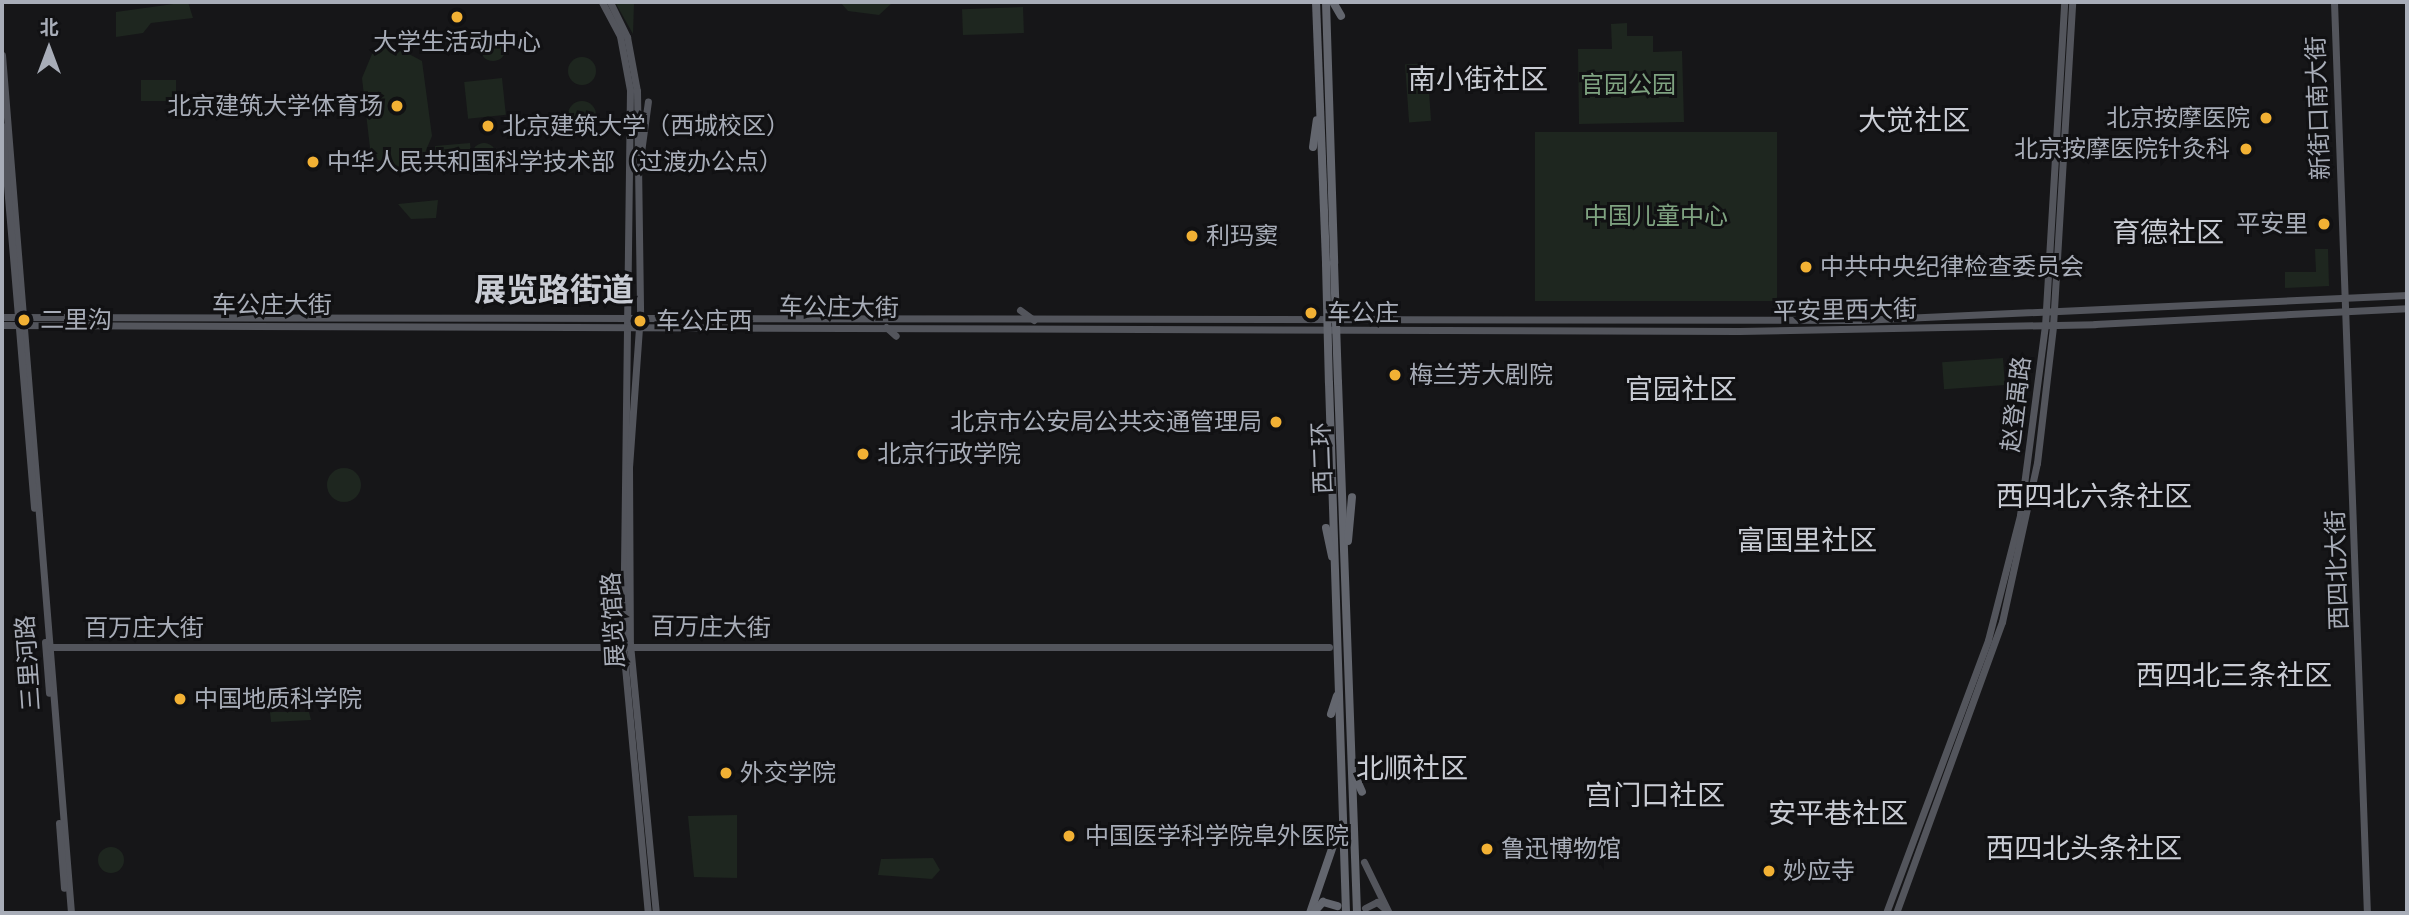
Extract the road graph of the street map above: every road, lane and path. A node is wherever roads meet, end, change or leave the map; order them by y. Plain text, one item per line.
1 (1316, 2) edge
2 (1326, 2) edge
3 (1333, 2) edge
4 (2064, 2) edge
5 (2072, 2) edge
6 (2334, 2) edge
7 (607, 4) edge
8 (1341, 16) dead end
9 (2, 55) edge
10 (1320, 93) junction
11 (648, 101) dead end
12 (2, 118) edge
13 (1313, 146) dead end
14 (638, 184) junction
15 (1330, 263) junction
16 (2407, 295) edge
17 (2341, 298) junction
18 (2342, 308) junction
19 (2407, 308) edge
20 (1020, 310) dead end
21 (629, 314) junction
22 (640, 314) junction
23 (2049, 314) junction
24 (1318, 316) joint
25 (2, 317) edge
26 (1034, 320) junction
27 (21, 321) junction
28 (632, 323) junction
29 (2, 324) edge
30 (2049, 326) junction
31 (885, 327) junction
32 (1318, 330) joint
33 (896, 336) dead end
34 (1352, 497) dead end
35 (1326, 528) dead end
36 (1341, 576) junction
37 (627, 645) junction
38 (50, 647) junction
39 (1329, 647) dead end
40 (1340, 686) junction
41 (1331, 714) dead end
42 (1352, 770) junction
43 (1362, 792) dead end
44 (1334, 843) dead end
45 (1364, 862) dead end
46 (1366, 908) dead end
47 (1346, 912) edge
48 (69, 913) edge
49 (648, 913) edge
50 (656, 913) edge
51 (1311, 913) edge
52 (1357, 913) edge
53 (1387, 913) edge
54 (1886, 913) edge
55 (1896, 913) edge
56 (2367, 913) edge

1 - 10 highway, 西二环
2 - 15 highway, 西二环
3 - 8 highway
4 - 23 main road, 赵登禹路
5 - 23 main road, 赵登禹路
6 - 17 main road, 新街口南大街
7 - 14 main road
7 - 21 main road
9 - 27 main road, 三里河路
10 - 13 highway
10 - 15 highway, 西二环
11 - 14 main road
12 - 27 main road, 三里河路
14 - 22 main road
15 - 36 highway, 西二环, bridge
16 - 17 main road, 平安里西大街
17 - 18 main road, 新街口南大街
17 - 23 main road, 平安里西大街
18 - 19 main road, 平安里西大街
18 - 30 main road, 平安里西大街
18 - 56 main road, 西四北大街
20 - 26 main road
21 - 22 main road, 车公庄大街
21 - 27 main road, 车公庄大街
21 - 28 main road, 展览馆路
22 - 26 main road, 车公庄大街
22 - 28 main road
23 - 24 main road, 平安里西大街
23 - 30 main road, 赵登禹路
24 - 26 main road, 车公庄大街
25 - 27 main road
27 - 28 main road, 车公庄大街
27 - 29 main road
27 - 38 main road, 三里河路
27 - 48 main road, 三里河路
28 - 31 main road, 车公庄大街
28 - 37 main road, 展览馆路
30 - 32 main road, 平安里西大街
30 - 54 main road, 赵登禹路
30 - 55 main road, 赵登禹路
31 - 32 main road, 车公庄大街
31 - 33 main road
34 - 36 highway
35 - 36 highway
36 - 40 highway, 西二环
36 - 42 highway, 西二环
37 - 38 main road, 百万庄大街
37 - 39 main road, 百万庄大街
37 - 49 main road, 展览馆路
37 - 50 main road, 展览馆路
38 - 48 main road, 三里河路
40 - 41 highway
40 - 47 highway, 西二环
42 - 43 highway
42 - 52 highway, 西二环
44 - 51 highway
45 - 53 main road
46 - 53 main road
47 - 51 highway

